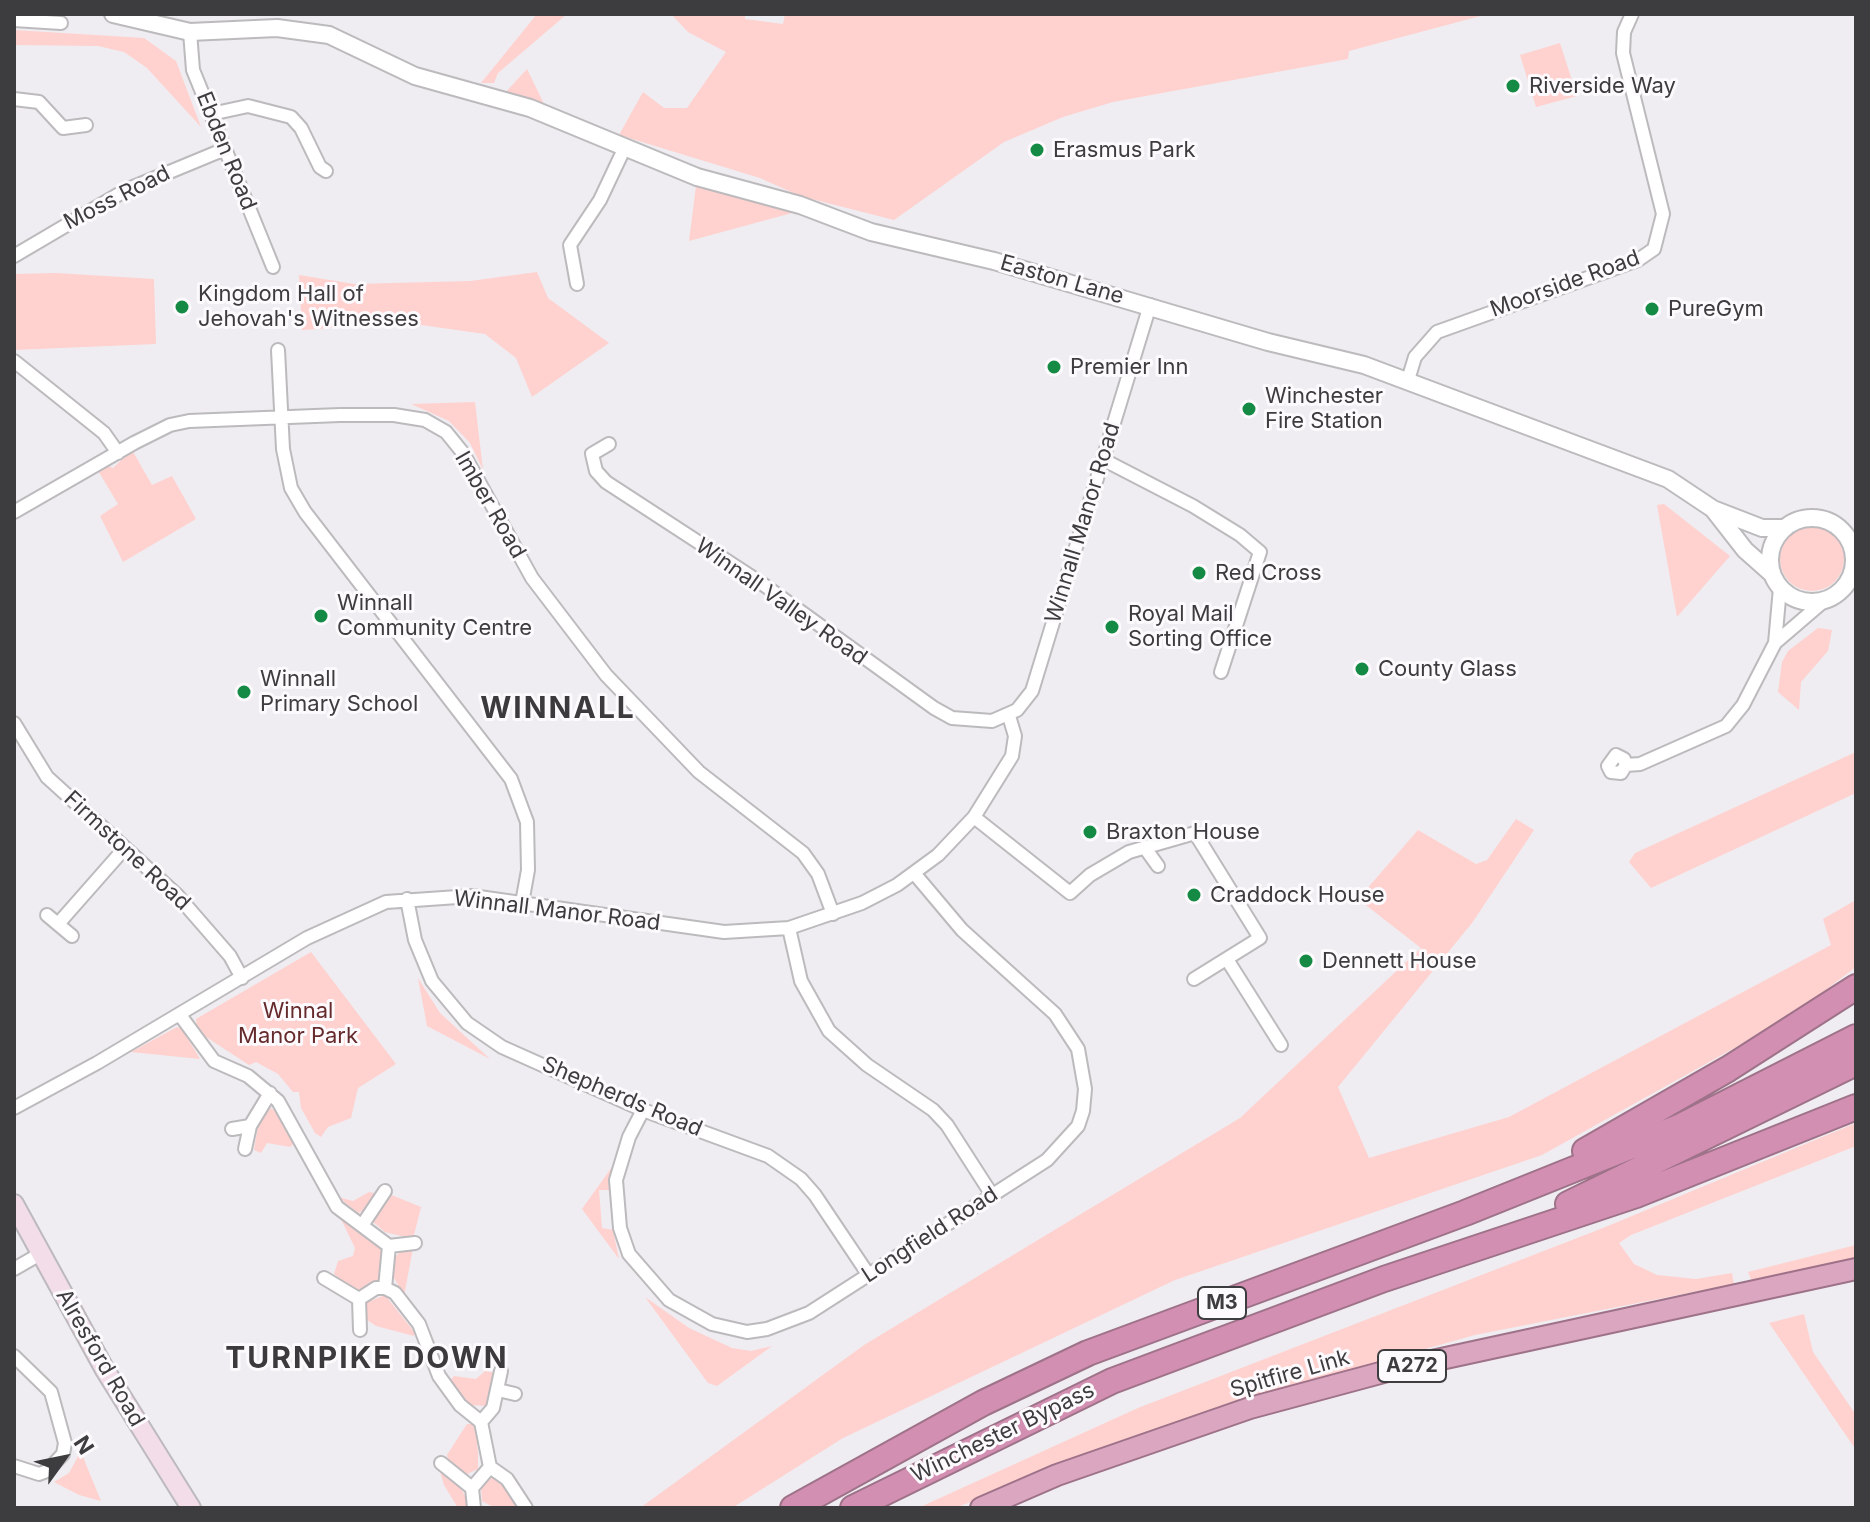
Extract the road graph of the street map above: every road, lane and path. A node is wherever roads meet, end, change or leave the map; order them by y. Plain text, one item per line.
1 (113, 14) edge
2 (1632, 14) edge
3 (147, 18) edge
4 (14, 20) edge
5 (61, 23) dead end
6 (190, 32) junction
7 (14, 99) edge
8 (211, 114) junction
9 (86, 125) dead end
10 (625, 147) junction
11 (225, 149) junction
12 (326, 171) dead end
13 (556, 241) dead end
14 (570, 245) junction
15 (14, 256) edge
16 (273, 267) dead end
17 (577, 284) dead end
18 (1150, 305) junction
19 (278, 350) dead end
20 (14, 361) edge
21 (1408, 380) junction
22 (281, 417) junction
23 (609, 444) dead end
24 (118, 453) junction
25 (1104, 460) junction
26 (1713, 509) junction
27 (14, 512) edge
28 (1785, 528) junction
29 (1854, 546) edge
30 (1776, 581) junction
31 (1849, 588) edge
32 (1824, 601) junction
33 (1775, 643) junction
34 (1221, 672) dead end
35 (1009, 716) junction
36 (14, 723) edge
37 (1626, 765) dead end
38 (974, 817) junction
39 (1145, 848) junction
40 (124, 849) junction
41 (1158, 866) dead end
42 (914, 873) junction
43 (407, 899) junction
44 (522, 903) junction
45 (833, 914) junction
46 (47, 915) dead end
47 (58, 924) junction
48 (789, 928) junction
49 (72, 936) dead end
50 (1228, 961) junction
51 (242, 978) junction
52 (1194, 979) dead end
53 (1856, 987) edge
54 (180, 1015) junction
55 (1856, 1037) edge
56 (1281, 1045) dead end
57 (1856, 1063) edge
58 (270, 1093) junction
59 (1856, 1107) edge
60 (14, 1108) edge
61 (643, 1110) junction
62 (250, 1126) junction
63 (232, 1129) dead end
64 (245, 1149) dead end
65 (385, 1191) dead end
66 (992, 1195) junction
67 (14, 1204) edge
68 (1465, 1213) junction
69 (363, 1224) junction
70 (1498, 1240) junction
71 (415, 1243) dead end
72 (389, 1246) junction
73 (40, 1254) junction
74 (14, 1269) edge
75 (1856, 1269) edge
76 (868, 1274) junction
77 (324, 1278) dead end
78 (385, 1288) junction
79 (359, 1299) junction
80 (360, 1330) dead end
81 (14, 1356) edge
82 (501, 1371) dead end
83 (498, 1390) junction
84 (515, 1394) dead end
85 (481, 1422) junction
86 (441, 1463) dead end
87 (14, 1466) edge
88 (490, 1467) junction
89 (472, 1488) junction
90 (191, 1508) edge
91 (474, 1508) edge
92 (526, 1508) edge
93 (793, 1508) edge
94 (853, 1508) edge
95 (981, 1508) edge

1 - 3 street, Easton Lane
2 - 21 street, Moorside Road
3 - 6 street, Easton Lane
4 - 5 street
6 - 8 street, Ebden Road
6 - 10 street, Easton Lane
7 - 9 street
8 - 11 street, Ebden Road
8 - 12 street
10 - 14 street
10 - 18 street, Easton Lane
11 - 15 street, Moss Road
11 - 16 street, Ebden Road
13 - 14 street
14 - 17 street
18 - 21 street, Easton Lane
18 - 25 street, Winnall Manor Road
19 - 22 street
20 - 24 street
21 - 26 street, Easton Lane
22 - 24 street
22 - 44 street
22 - 45 street, Imber Road
23 - 35 street, Winnall Valley Road
24 - 27 street
25 - 34 street
25 - 35 street, Winnall Manor Road
26 - 28 street, Easton Lane
26 - 30 street, Easton Lane
28 - 29 street
28 - 30 street
29 - 31 street
30 - 32 street
30 - 33 street
31 - 32 street
32 - 33 street
33 - 37 street
35 - 38 street, Winnall Manor Road
36 - 40 street, Firmstone Road
38 - 39 street
38 - 42 street, Winnall Manor Road
39 - 41 street
39 - 50 street
40 - 47 street
40 - 51 street, Firmstone Road
42 - 45 street, Winnall Manor Road
42 - 66 street, Longfield Road
43 - 44 street, Winnall Manor Road
43 - 51 street, Winnall Manor Road
43 - 61 street, Shepherds Road
44 - 48 street, Winnall Manor Road
45 - 48 street, Winnall Manor Road
46 - 47 street
47 - 49 street
48 - 66 street
50 - 52 street
50 - 56 street
51 - 54 street, Winnall Manor Road
53 - 68 highway, M3
54 - 58 street
54 - 60 street, Winnall Manor Road
55 - 68 highway, M3
57 - 70 highway, M3
58 - 62 street
58 - 69 street
59 - 70 highway, M3
61 - 76 street, Shepherds Road
61 - 76 street, Longfield Road
62 - 63 street
62 - 64 street
65 - 69 street
66 - 76 street, Longfield Road
67 - 73 main road, Alresford Road
68 - 93 highway, Winchester Bypass / M3
69 - 72 street
70 - 94 highway, Winchester Bypass / M3
71 - 72 street
72 - 78 street
73 - 74 street
73 - 90 main road, Alresford Road
75 - 95 highway, Spitfire Link / A272
77 - 79 street
78 - 79 street
78 - 85 street
79 - 80 street
81 - 87 street
82 - 83 street
83 - 84 street
83 - 85 street
85 - 88 street
86 - 89 street
88 - 89 street
88 - 92 street
89 - 91 street

